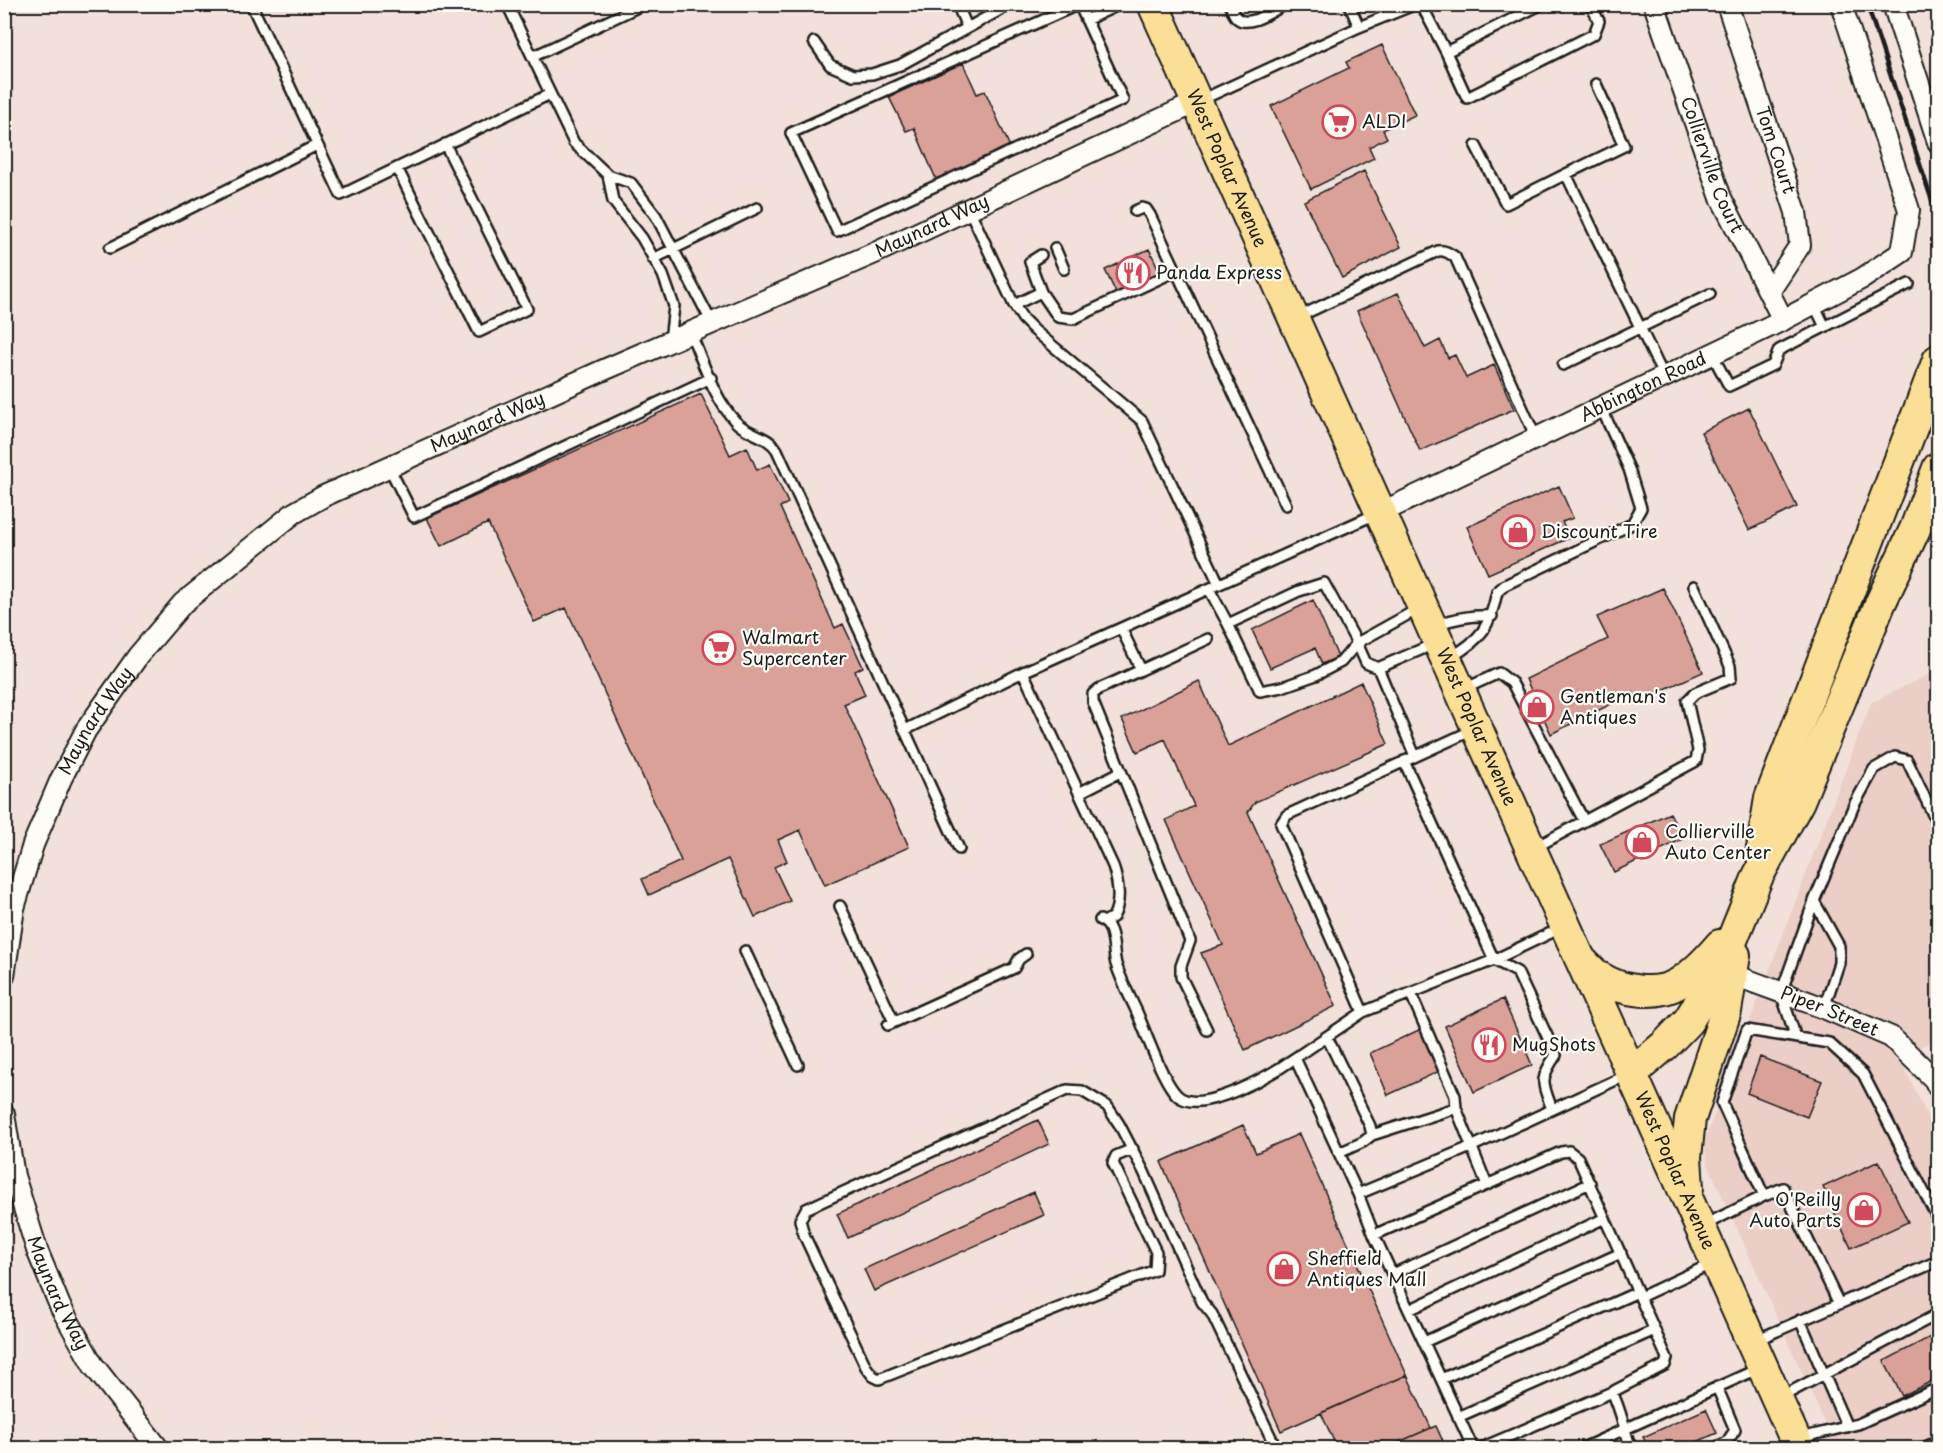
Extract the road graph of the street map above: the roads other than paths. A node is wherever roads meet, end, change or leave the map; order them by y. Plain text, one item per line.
1 (644, 4) edge
2 (957, 4) edge
3 (1011, 4) edge
4 (1079, 4) edge
5 (1120, 4) edge
6 (1153, 4) edge
7 (1230, 4) edge
8 (1286, 4) edge
9 (1349, 4) edge
10 (1416, 4) edge
11 (1420, 4) edge
12 (1542, 4) edge
13 (1590, 4) edge
14 (1654, 4) edge
15 (1727, 4) edge
16 (1841, 4) edge
17 (1893, 4) edge
18 (510, 5) edge
19 (253, 8) dead end
20 (1086, 20) junction
21 (967, 27) junction
22 (1359, 27) junction
23 (814, 42) dead end
24 (1446, 52) junction
25 (532, 57) junction
26 (1596, 84) dead end
27 (550, 94) junction
28 (1197, 102) junction
29 (1938, 142) edge
30 (446, 144) junction
31 (317, 145) junction
32 (1476, 146) dead end
33 (397, 168) junction
34 (1566, 174) junction
35 (608, 175) junction
36 (757, 208) dead end
37 (969, 209) junction
38 (1135, 211) dead end
39 (110, 248) dead end
40 (674, 248) junction
41 (1055, 249) dead end
42 (1041, 255) dead end
43 (653, 259) junction
44 (1064, 268) dead end
45 (1176, 271) junction
46 (1909, 284) dead end
47 (1041, 292) junction
48 (1769, 292) junction
49 (1710, 294) dead end
50 (1814, 304) junction
51 (1014, 305) junction
52 (1294, 319) junction
53 (1783, 320) junction
54 (712, 323) junction
55 (1825, 327) junction
56 (1640, 328) junction
57 (690, 332) junction
58 (670, 341) junction
59 (1712, 354) junction
60 (1938, 360) edge
61 (1563, 365) dead end
62 (1664, 377) junction
63 (711, 378) junction
64 (1601, 407) junction
65 (1536, 438) junction
66 (389, 467) junction
67 (1938, 468) edge
68 (1286, 505) dead end
69 (1380, 513) junction
70 (1219, 584) junction
71 (1694, 586) dead end
72 (1209, 589) junction
73 (1492, 616) junction
74 (1228, 624) junction
75 (1121, 628) junction
76 (1435, 634) junction
77 (1208, 639) dead end
78 (1357, 643) junction
79 (1378, 668) junction
80 (1141, 670) junction
81 (1023, 672) junction
82 (1460, 691) junction
83 (1477, 728) junction
84 (905, 730) junction
85 (1415, 756) junction
86 (1404, 761) junction
87 (1120, 772) junction
88 (1079, 793) junction
89 (1584, 821) junction
90 (1938, 825) edge
91 (959, 849) dead end
92 (1532, 849) junction
93 (1758, 876) junction
94 (1814, 901) junction
95 (840, 906) dead end
96 (1566, 926) junction
97 (745, 951) dead end
98 (1026, 954) dead end
99 (1494, 960) junction
100 (1581, 960) junction
101 (1719, 969) junction
102 (4, 976) edge
103 (1781, 993) junction
104 (1411, 994) junction
105 (1824, 1008) junction
106 (1363, 1012) junction
107 (1207, 1030) dead end
108 (1327, 1037) junction
109 (1796, 1038) junction
110 (1294, 1058) junction
111 (798, 1065) dead end
112 (1632, 1073) junction
113 (1938, 1087) edge
114 (1456, 1108) junction
115 (1552, 1109) junction
116 (4, 1114) edge
117 (1372, 1135) junction
118 (1473, 1146) junction
119 (1132, 1149) junction
120 (1339, 1153) junction
121 (1590, 1183) junction
122 (1487, 1185) junction
123 (1358, 1194) junction
124 (1764, 1196) junction
125 (1695, 1214) junction
126 (1605, 1218) junction
127 (1938, 1219) edge
128 (1374, 1235) junction
129 (1621, 1252) junction
130 (1938, 1261) edge
131 (1716, 1262) junction
132 (1392, 1274) junction
133 (1639, 1294) junction
134 (1839, 1304) junction
135 (1409, 1310) junction
136 (1938, 1314) edge
137 (1800, 1320) junction
138 (1655, 1330) junction
139 (1424, 1342) junction
140 (1757, 1354) junction
141 (1824, 1375) junction
142 (1441, 1379) junction
143 (1718, 1387) junction
144 (1938, 1388) edge
145 (1612, 1392) junction
146 (1777, 1399) junction
147 (1458, 1417) junction
148 (1847, 1427) junction
149 (1624, 1430) junction
150 (1938, 1441) edge
151 (1797, 1444) edge
152 (158, 1449) edge
153 (1276, 1449) edge
154 (1473, 1449) edge
155 (1481, 1449) edge
156 (1582, 1449) edge
157 (1631, 1449) edge
158 (1715, 1449) edge
159 (1923, 1449) edge

1 - 25 lane
2 - 21 lane
3 - 21 lane
4 - 20 lane
4 - 20 lane
5 - 20 lane
6 - 28 main road, West Poplar Avenue
7 - 8 lane
9 - 22 lane
10 - 22 lane
11 - 24 lane
12 - 24 lane
13 - 24 lane
14 - 48 street, Collierville Court
15 - 48 street, Tom Court
16 - 50 street, Abbington Road
17 - 29 street
18 - 25 lane
19 - 31 lane
21 - 23 lane
22 - 28 lane
25 - 27 lane
26 - 34 lane
27 - 30 lane
27 - 35 lane
28 - 37 street, Maynard Way
28 - 52 main road, West Poplar Avenue
30 - 33 lane
30 - 33 lane
31 - 33 lane
31 - 39 lane
32 - 34 lane
34 - 56 lane
35 - 40 lane
35 - 43 lane
36 - 40 lane
37 - 51 lane
37 - 54 street, Maynard Way
38 - 45 lane
40 - 43 lane
40 - 54 lane
41 - 44 lane
42 - 47 lane
43 - 58 lane
45 - 47 lane
45 - 68 lane
46 - 55 lane
47 - 51 lane
48 - 53 street, Collierville Court
49 - 56 lane
50 - 53 street, Abbington Road
50 - 55 lane
51 - 70 lane
52 - 65 lane
52 - 69 main road, West Poplar Avenue
53 - 59 street, Abbington Road
54 - 57 street, Maynard Way
55 - 59 lane
56 - 61 lane
56 - 62 lane
57 - 58 street, Maynard Way
57 - 63 lane
58 - 66 street, Maynard Way
59 - 62 street, Abbington Road
60 - 93 main road
62 - 64 street, Abbington Road
63 - 66 lane
63 - 84 lane
64 - 65 street, Abbington Road
64 - 73 lane
65 - 69 street, Abbington Road
66 - 102 street, Maynard Way
67 - 93 main road
69 - 70 lane
69 - 76 main road, West Poplar Avenue
70 - 72 lane
71 - 89 lane
72 - 74 lane
72 - 75 lane
73 - 76 lane
73 - 76 lane
74 - 78 lane
74 - 78 lane
75 - 80 lane
75 - 81 lane
76 - 78 lane
76 - 79 lane
76 - 82 main road, West Poplar Avenue
77 - 80 lane
78 - 79 lane
79 - 85 lane
80 - 87 lane
81 - 84 lane
81 - 88 lane
82 - 83 main road, West Poplar Avenue
82 - 89 lane
83 - 85 lane
83 - 92 main road, West Poplar Avenue
84 - 91 lane
85 - 86 lane
86 - 99 lane
86 - 106 lane
87 - 88 lane
87 - 107 lane
88 - 110 lane
89 - 92 lane
90 - 94 lane
92 - 96 main road, West Poplar Avenue
93 - 101 main road
94 - 103 lane
94 - 105 lane
95 - 98 lane
96 - 99 lane
96 - 100 main road, West Poplar Avenue
97 - 111 lane
99 - 104 lane
99 - 115 lane
100 - 101 main road
100 - 112 main road, West Poplar Avenue
101 - 103 street, Piper Street
101 - 112 main road
101 - 125 main road
103 - 105 street, Piper Street
103 - 109 lane
104 - 106 lane
104 - 114 lane
105 - 113 street, Piper Street
106 - 108 lane
108 - 110 lane
108 - 117 lane
109 - 124 lane
109 - 127 lane
110 - 120 lane
112 - 115 lane
112 - 125 main road, West Poplar Avenue
114 - 117 lane
114 - 118 lane
115 - 118 lane
116 - 152 street, Maynard Way
117 - 120 lane
118 - 122 lane
118 - 123 lane
119 - 119 lane
119 - 153 lane
120 - 123 lane
121 - 122 lane
121 - 126 lane
121 - 132 lane
122 - 128 lane
123 - 128 lane
124 - 125 lane
124 - 134 lane
125 - 131 main road, West Poplar Avenue
126 - 129 lane
126 - 135 lane
128 - 132 lane
129 - 133 lane
129 - 139 lane
130 - 134 lane
131 - 133 lane
131 - 140 main road, West Poplar Avenue
132 - 135 lane
133 - 138 lane
133 - 142 lane
134 - 137 lane
135 - 139 lane
136 - 141 lane
137 - 140 lane
137 - 141 lane
138 - 145 lane
138 - 147 lane
139 - 142 lane
140 - 143 lane
140 - 146 main road, West Poplar Avenue
141 - 146 lane
141 - 148 lane
142 - 147 lane
143 - 149 lane
143 - 158 lane
144 - 148 lane
145 - 149 lane
145 - 155 lane
146 - 151 main road, West Poplar Avenue
147 - 154 lane
148 - 151 lane
149 - 156 lane
149 - 157 lane
150 - 159 lane

